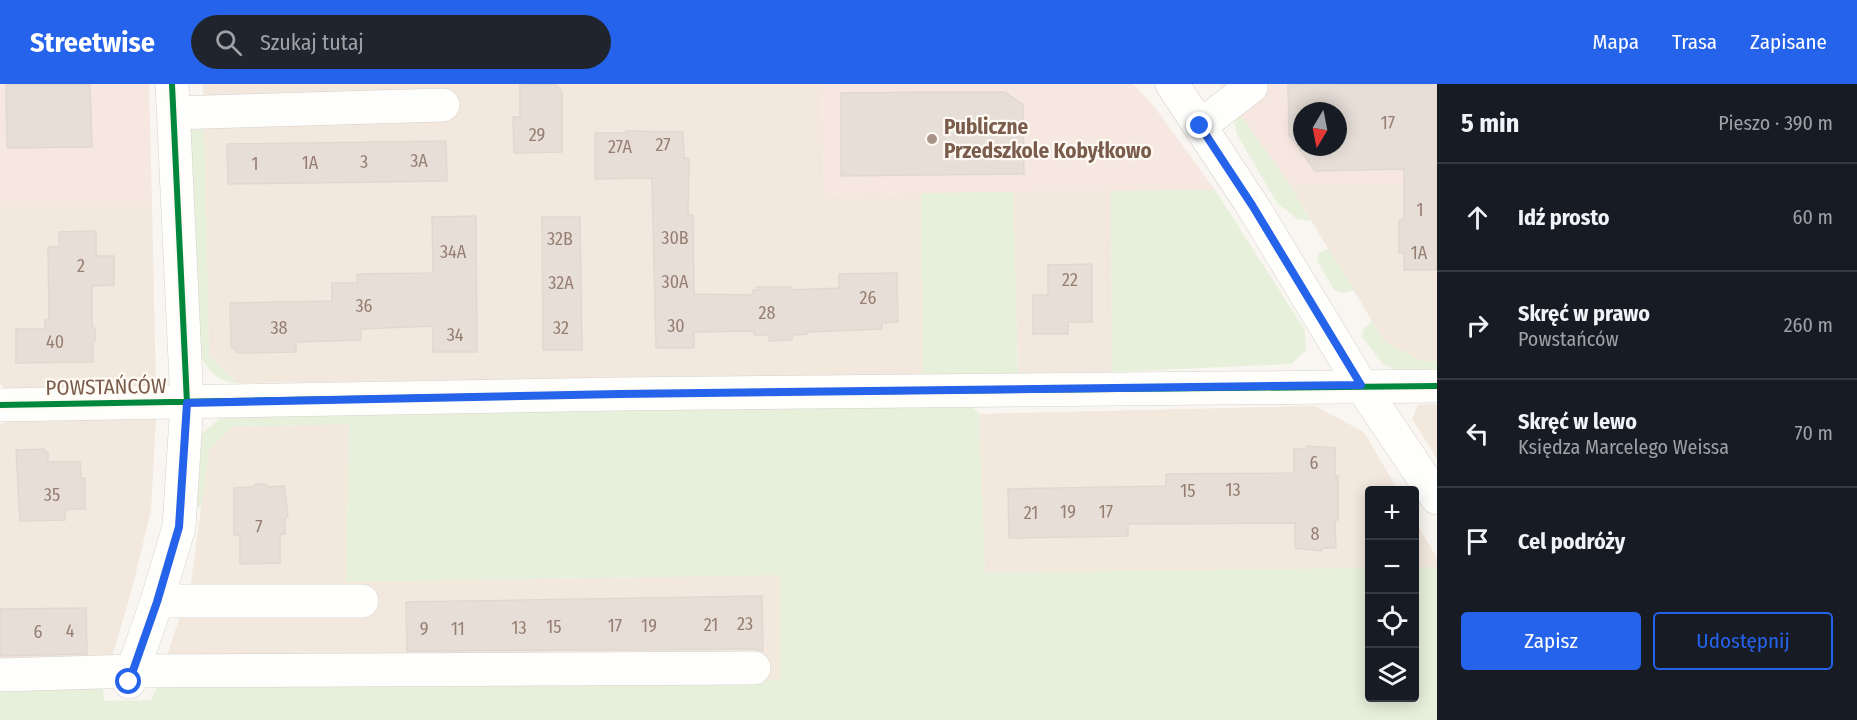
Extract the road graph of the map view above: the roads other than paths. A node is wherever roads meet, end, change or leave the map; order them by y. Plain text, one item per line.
1 (1172, 84) edge
2 (1251, 84) edge
3 (173, 98) edge
4 (443, 105) dead end
5 (1200, 126) junction
6 (1361, 385) junction
7 (1437, 386) edge
8 (187, 403) junction
9 (0, 405) edge
10 (1437, 498) edge
11 (362, 601) dead end
12 (157, 602) junction
13 (754, 668) dead end
14 (0, 675) edge
15 (131, 677) junction

1 - 5 street
2 - 5 street
3 - 4 street
3 - 8 street
5 - 6 street
6 - 7 street, POWSTAŃCÓW
6 - 8 street, POWSTAŃCÓW
6 - 10 street
8 - 9 street, POWSTAŃCÓW
8 - 12 street
11 - 12 street
12 - 15 street
13 - 15 street
14 - 15 street

